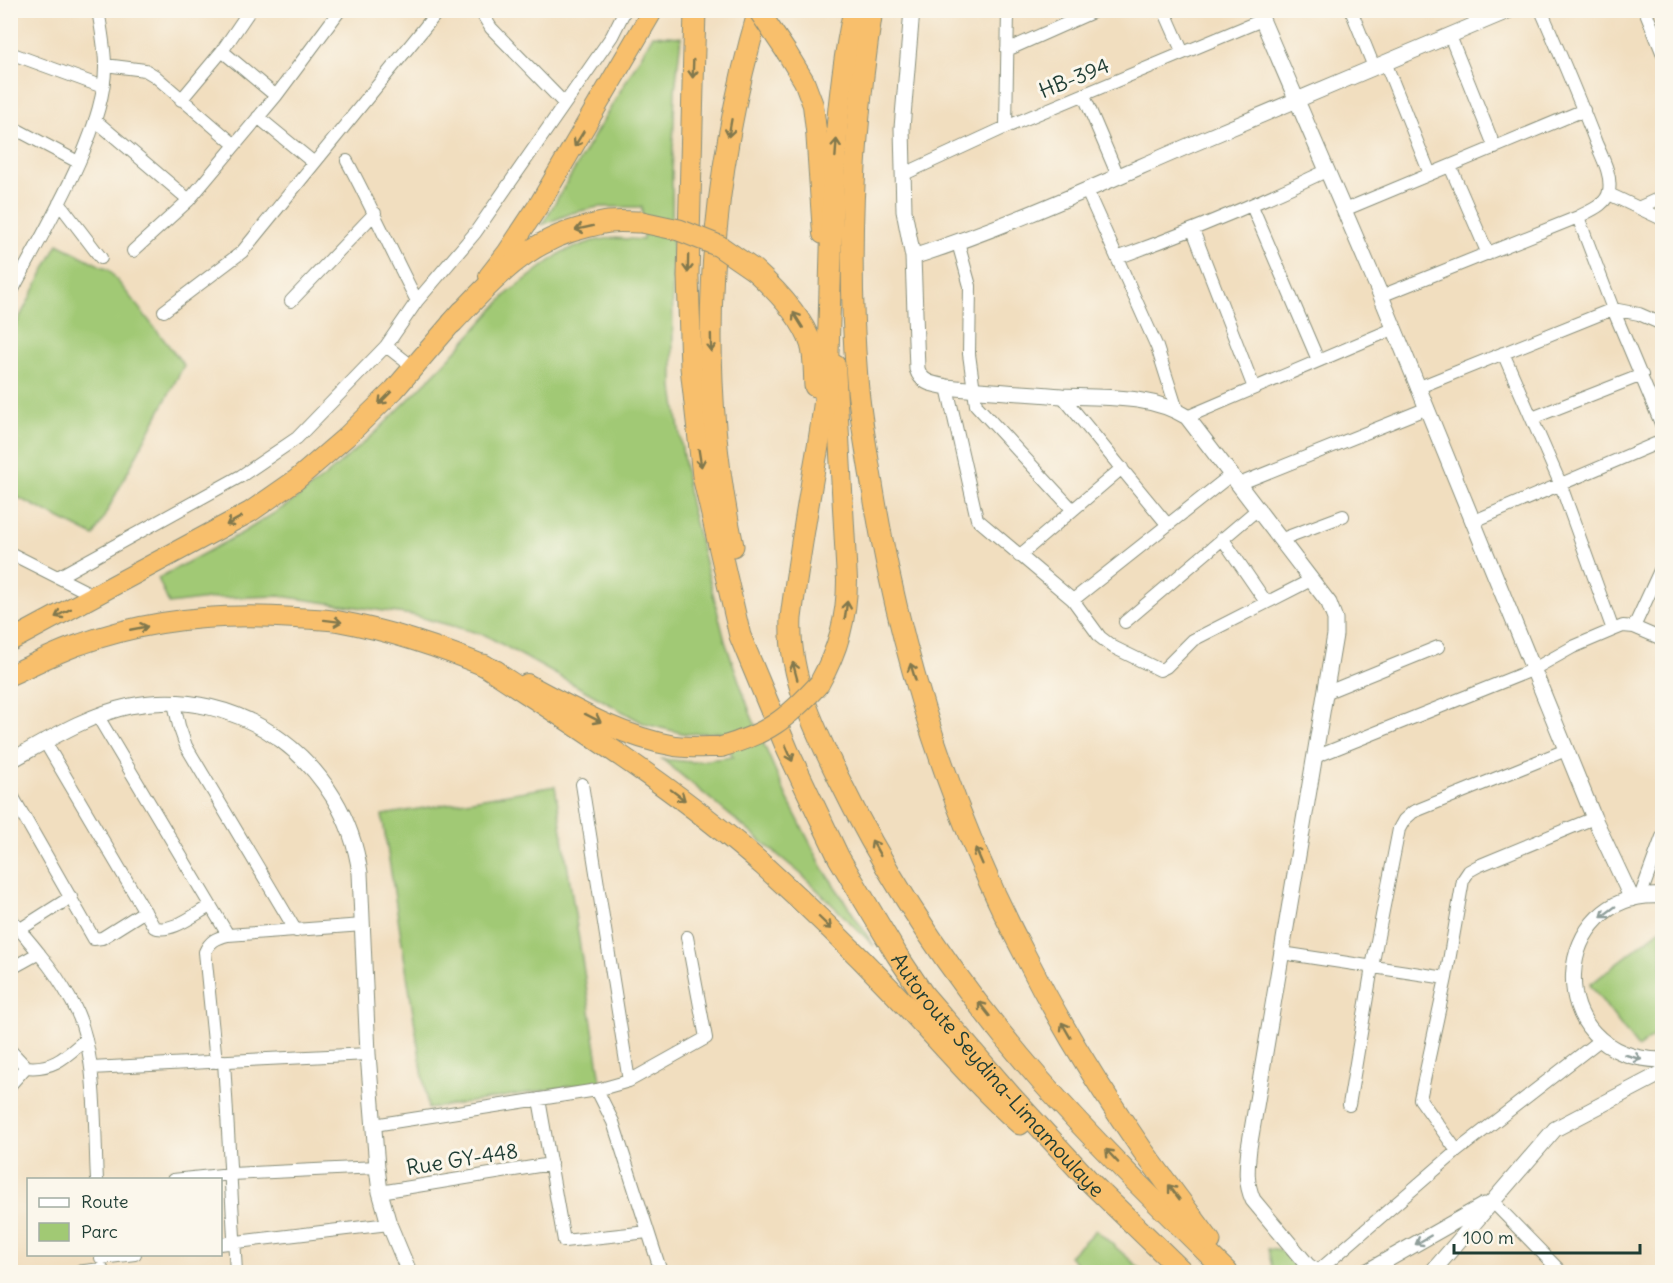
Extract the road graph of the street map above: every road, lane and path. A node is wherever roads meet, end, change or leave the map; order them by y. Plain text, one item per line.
1 (98, 10) edge
2 (250, 10) edge
3 (340, 10) edge
4 (439, 10) edge
5 (480, 10) edge
6 (625, 10) edge
7 (653, 10) edge
8 (695, 10) edge
9 (758, 10) edge
10 (854, 10) edge
11 (872, 10) edge
12 (912, 10) edge
13 (1008, 10) edge
14 (1058, 10) edge
15 (1097, 10) edge
16 (1164, 10) edge
17 (1351, 10) edge
18 (1510, 10) edge
19 (1541, 10) edge
20 (1645, 10) edge
21 (1260, 15) edge
22 (1064, 24) junction
23 (1449, 36) junction
24 (1007, 50) junction
25 (222, 51) junction
26 (1662, 52) edge
27 (10, 53) edge
28 (1183, 53) junction
29 (105, 65) junction
30 (1379, 65) junction
31 (103, 87) junction
32 (276, 96) junction
33 (1084, 96) junction
34 (1296, 99) junction
35 (181, 100) junction
36 (564, 103) junction
37 (1584, 110) junction
38 (258, 117) junction
39 (96, 120) junction
40 (10, 126) edge
41 (1006, 127) junction
42 (235, 145) junction
43 (1495, 148) junction
44 (347, 161) dead end
45 (78, 162) junction
46 (315, 163) junction
47 (1450, 166) junction
48 (1326, 171) junction
49 (903, 174) junction
50 (1430, 174) junction
51 (1118, 176) junction
52 (1087, 191) junction
53 (1609, 194) junction
54 (1662, 197) edge
55 (189, 200) junction
56 (58, 203) junction
57 (1252, 206) junction
58 (1638, 208) junction
59 (1344, 210) junction
60 (375, 213) junction
61 (1578, 217) junction
62 (1662, 219) edge
63 (1193, 230) junction
64 (958, 243) junction
65 (133, 251) dead end
66 (1488, 254) junction
67 (913, 257) junction
68 (101, 258) dead end
69 (1117, 258) junction
70 (10, 295) edge
71 (1381, 296) junction
72 (291, 301) dead end
73 (417, 301) junction
74 (1613, 309) junction
75 (164, 311) dead end
76 (830, 311) junction
77 (452, 323) junction
78 (1662, 324) edge
79 (1393, 329) junction
80 (811, 344) junction
81 (386, 346) junction
82 (1503, 353) junction
83 (1318, 360) junction
84 (413, 367) junction
85 (1642, 375) junction
86 (832, 383) junction
87 (946, 387) junction
88 (1254, 388) junction
89 (1417, 388) junction
90 (972, 390) junction
91 (1062, 396) junction
92 (1425, 409) junction
93 (1182, 414) junction
94 (1532, 418) junction
95 (1662, 426) edge
96 (1662, 441) edge
97 (816, 459) junction
98 (1122, 468) junction
99 (1236, 479) junction
100 (1560, 483) junction
101 (1259, 508) junction
102 (1072, 509) junction
103 (1343, 516) dead end
104 (1472, 522) junction
105 (1167, 525) junction
106 (1222, 538) junction
107 (1281, 539) junction
108 (10, 553) edge
109 (1019, 556) junction
110 (1662, 566) edge
111 (58, 577) junction
112 (1311, 579) junction
113 (95, 596) junction
114 (1073, 600) junction
115 (1266, 602) junction
116 (1125, 622) dead end
117 (1635, 627) junction
118 (1613, 630) junction
119 (1662, 639) edge
120 (10, 641) edge
121 (1438, 647) dead end
122 (484, 665) junction
123 (1532, 670) junction
124 (10, 675) edge
125 (1325, 693) junction
126 (767, 699) junction
127 (174, 703) junction
128 (97, 715) junction
129 (45, 742) junction
130 (1566, 750) junction
131 (1315, 757) junction
132 (10, 761) edge
133 (582, 784) dead end
134 (10, 792) edge
135 (1594, 818) junction
136 (1662, 837) edge
137 (1662, 896) edge
138 (71, 897) junction
139 (1636, 898) junction
140 (210, 906) junction
141 (145, 911) junction
142 (10, 916) edge
143 (363, 925) junction
144 (19, 930) junction
145 (296, 931) junction
146 (228, 935) junction
147 (687, 937) dead end
148 (39, 953) junction
149 (1282, 953) junction
150 (1372, 967) junction
151 (10, 969) edge
152 (1446, 978) junction
153 (86, 1039) junction
154 (1600, 1040) junction
155 (10, 1050) edge
156 (368, 1054) junction
157 (1662, 1060) edge
158 (220, 1061) junction
159 (26, 1067) junction
160 (91, 1068) junction
161 (1662, 1073) edge
162 (629, 1081) junction
163 (10, 1085) edge
164 (597, 1090) junction
165 (539, 1100) junction
166 (1349, 1105) dead end
167 (374, 1125) junction
168 (1457, 1151) junction
169 (551, 1164) junction
170 (377, 1167) junction
171 (231, 1174) junction
172 (97, 1178) edge
173 (185, 1178) edge
174 (1092, 1184) junction
175 (380, 1192) junction
176 (1492, 1201) junction
177 (389, 1224) junction
178 (648, 1232) junction
179 (234, 1243) junction
180 (222, 1244) edge
181 (128, 1256) edge
182 (102, 1264) edge
183 (76, 1272) edge
184 (236, 1272) edge
185 (409, 1272) edge
186 (661, 1272) edge
187 (1183, 1272) edge
188 (1227, 1272) edge
189 (1234, 1272) edge
190 (1318, 1272) edge
191 (1366, 1272) edge
192 (1432, 1272) edge
193 (1561, 1272) edge

1 - 29 street
2 - 25 street
3 - 32 street
4 - 46 street
5 - 36 street
6 - 36 street
7 -> 77 highway
8 -> 126 highway
9 - 76 highway, bridge
9 -> 126 highway
76 -> 10 highway
189 -> 11 highway
12 - 49 street
13 - 24 street
14 - 22 street
15 - 22 street
16 - 28 street
17 - 30 street
18 - 23 street
19 - 37 street
20 - 26 street
21 - 28 street, HB-394
21 - 34 street
22 - 24 street
23 - 30 street
23 - 43 street
24 - 41 street
25 - 32 street
25 - 35 street
27 - 31 street
28 - 33 street, HB-394
29 - 31 street
29 - 35 street
30 - 34 street
30 - 50 street
31 - 39 street
32 - 38 street
33 - 41 street, HB-394
33 - 51 street
34 - 48 street
34 - 51 street
35 - 42 street
36 - 73 street
37 - 43 street
37 - 53 street
38 - 42 street
38 - 46 street
39 - 45 street
39 - 55 street
40 - 45 street
41 - 49 street, HB-394
42 - 55 street
43 - 47 street
44 - 60 street
45 - 56 street
46 - 75 street
47 - 50 street
47 - 66 street
48 - 57 street
48 - 59 street
49 - 67 street
50 - 59 street
51 - 52 street
52 - 64 street
52 - 69 street
53 - 58 street
53 - 61 street
54 - 58 street
55 - 65 street
56 - 68 street
56 - 70 street
57 - 63 street
57 - 83 street
58 - 62 street
59 - 71 street
60 - 72 street
60 - 73 street
61 - 66 street
61 - 74 street
63 - 69 street
63 - 88 street
64 - 67 street
64 - 90 street
66 - 71 street
67 - 87 street
69 - 93 street
71 - 79 street
73 - 81 street
74 - 78 street
74 - 82 street
74 - 85 street
76 - 86 highway
80 -> 77 highway, bridge
77 - 84 highway
79 - 83 street
79 - 89 street
80 - 86 highway
80 - 97 highway
81 - 84 street
81 - 111 street
82 - 89 street
82 - 94 street
83 - 88 street
84 -> 113 highway
85 - 94 street
85 - 95 street
86 - 97 highway
122 -> 86 highway, bridge
87 - 90 street
87 - 109 street
88 - 93 street
89 - 92 street
90 - 91 street
90 - 102 street
91 - 93 street
91 - 98 street
92 - 99 street
92 - 104 street
93 - 99 street
94 - 100 street
96 - 100 street
188 -> 97 highway
98 - 102 street
98 - 105 street
99 - 101 street
99 - 105 street
100 - 104 street
100 - 118 street
101 - 106 street
101 - 107 street
102 - 109 street
103 - 107 street
104 - 123 street
105 - 114 street
106 - 115 street
106 - 116 street
107 - 112 street
108 - 111 street
109 - 114 street
110 - 117 street
111 - 113 street
112 - 115 street
112 - 125 street
113 -> 120 highway
114 - 115 street
117 - 118 street
117 - 119 street
118 - 123 street
121 - 125 street
124 -> 122 highway
122 -> 174 highway
123 - 130 street
123 - 131 street
125 - 131 street
126 -> 174 highway, Autoroute Seydina-Limamoulaye
127 - 128 street
127 - 143 street
127 - 145 street
128 - 129 street
128 - 140 street
129 - 132 street
129 - 141 street
130 - 135 street
130 - 150 street
131 - 149 street
133 - 162 street
134 - 138 street
135 - 139 street
135 - 152 street
136 - 139 street
137 - 139 street
138 - 141 street
138 - 144 street
139 -> 154 street
140 - 141 street
140 - 146 street
142 - 144 street
143 - 145 street
143 - 156 street
144 - 148 street
145 - 146 street
146 - 158 street
147 - 162 street
148 - 151 street
148 - 153 street
149 - 150 street
149 - 190 street
150 - 152 street
150 - 166 street
152 - 168 street
153 - 159 street
153 - 160 street
154 -> 157 street
154 - 168 street
155 - 159 street
156 - 158 street
156 - 167 street
158 - 160 street
158 - 171 street
159 - 163 street
160 - 172 street
161 - 176 street
162 - 164 street
164 - 165 street
164 - 178 street
165 - 167 street
165 - 169 street
167 - 170 street
168 - 190 street
169 - 175 street, Rue GY-448
169 - 178 street
170 - 171 street
170 - 175 street
171 - 173 street
171 - 179 street
174 - 187 highway, Autoroute Seydina-Limamoulaye
175 - 177 street
176 -> 191 street
176 - 192 street
176 - 193 street
177 - 179 street
177 - 185 street
178 - 186 street
179 - 180 street
179 - 184 street
181 - 182 street
182 - 183 street

